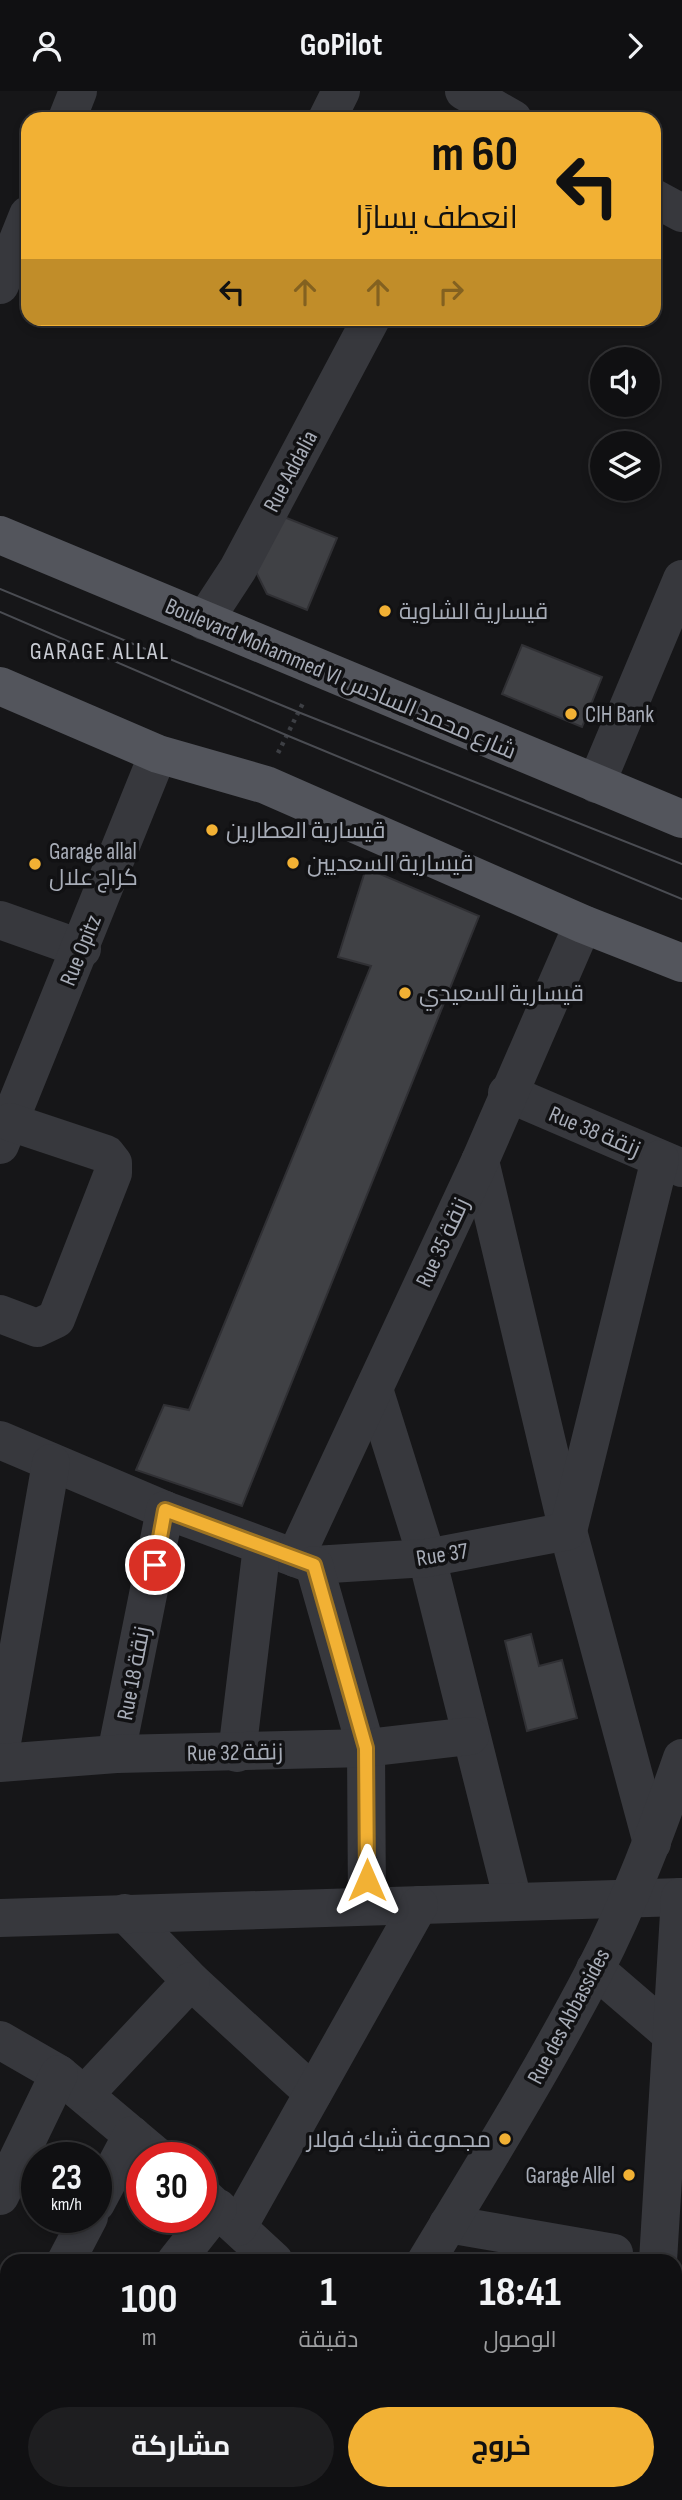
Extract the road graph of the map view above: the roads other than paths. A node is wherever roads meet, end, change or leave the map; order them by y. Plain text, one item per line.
1 (78, 91) edge
2 (341, 91) edge
3 (70, 112) edge
4 (330, 112) edge
5 (661, 202) edge
6 (682, 213) edge
7 (21, 232) edge
8 (0, 285) edge
9 (367, 326) edge
10 (0, 535) edge
11 (682, 579) edge
12 (204, 621) junction
13 (0, 686) edge
14 (158, 754) junction
15 (596, 784) junction
16 (682, 819) edge
17 (0, 920) edge
18 (583, 923) junction
19 (82, 949) junction
20 (682, 963) edge
21 (508, 1093) junction
22 (5, 1133) edge
23 (480, 1161) junction
24 (671, 1163) edge
25 (11, 1319) edge
26 (374, 1389) junction
27 (0, 1440) edge
28 (51, 1463) junction
29 (165, 1510) junction
30 (568, 1531) junction
31 (291, 1557) junction
32 (427, 1558) junction
33 (471, 1736) junction
34 (366, 1748) junction
35 (237, 1753) junction
36 (0, 1754) edge
37 (117, 1754) junction
38 (0, 1763) edge
39 (679, 1773) edge
40 (652, 1843) junction
41 (681, 1897) edge
42 (629, 1898) junction
43 (513, 1901) junction
44 (419, 1905) junction
45 (367, 1906) junction
46 (125, 1913) junction
47 (0, 1917) edge
48 (595, 1969) junction
49 (191, 1981) junction
50 (678, 2033) edge
51 (0, 2040) edge
52 (72, 2084) junction
53 (313, 2093) junction
54 (141, 2142) edge
55 (126, 2169) edge
56 (112, 2185) edge
57 (0, 2196) edge
58 (219, 2210) edge
59 (448, 2224) junction
60 (81, 2233) edge
61 (614, 2253) dead end
62 (70, 2254) edge
63 (182, 2254) edge
64 (266, 2254) edge
65 (430, 2254) edge
66 (666, 2254) edge

1 - 3 street
2 - 4 street
5 - 6 street
7 - 8 street
9 - 12 street, Rue Addalia
10 - 12 main road, Boulevard Mohammed VI شارع محمد السادس
11 - 15 street
12 - 15 main road, Boulevard Mohammed VI شارع محمد السادس
13 - 14 main road
14 - 18 main road
14 - 19 street, Rue Opitz
15 - 16 main road, Boulevard Mohammed VI شارع محمد السادس
17 - 19 street
18 - 20 main road
18 - 21 street, Rue 35 زنقة
19 - 22 street, Rue Opitz
21 - 23 street, Rue 35 زنقة
21 - 24 street, Rue 38 زنقة
22 - 25 street
23 - 26 street, Rue 35 زنقة
23 - 30 street
24 - 30 street
26 - 31 street, Rue 35 زنقة
26 - 32 street
27 - 28 street
28 - 29 street
28 - 36 street
29 - 31 street
29 - 37 street, Rue 18 زنقة
30 - 32 street, Rue 37
30 - 40 street
31 - 32 street, Rue 37
31 - 34 street
31 - 35 street, Rue 35 زنقة
32 - 33 street
33 - 34 street, Rue 32 زنقة
33 - 43 street
34 - 35 street, Rue 32 زنقة
34 - 45 street
35 - 37 street, Rue 32 زنقة
37 - 38 street, Rue 32 زنقة
39 - 40 street, Rue des Abbassides
40 - 42 street, Rue des Abbassides
41 - 42 street
41 - 50 street
42 - 43 street
42 - 48 street, Rue des Abbassides
43 - 44 street
44 - 45 street
44 - 53 street
45 - 46 street
46 - 47 street
46 - 49 street
48 - 50 street
48 - 59 street, Rue des Abbassides
49 - 52 street
49 - 53 street
50 - 66 street
51 - 52 street
52 - 54 street
52 - 57 street
53 - 58 street
55 - 56 street
58 - 63 street
58 - 64 street
59 - 61 street
59 - 65 street, Rue des Abbassides
60 - 62 street

